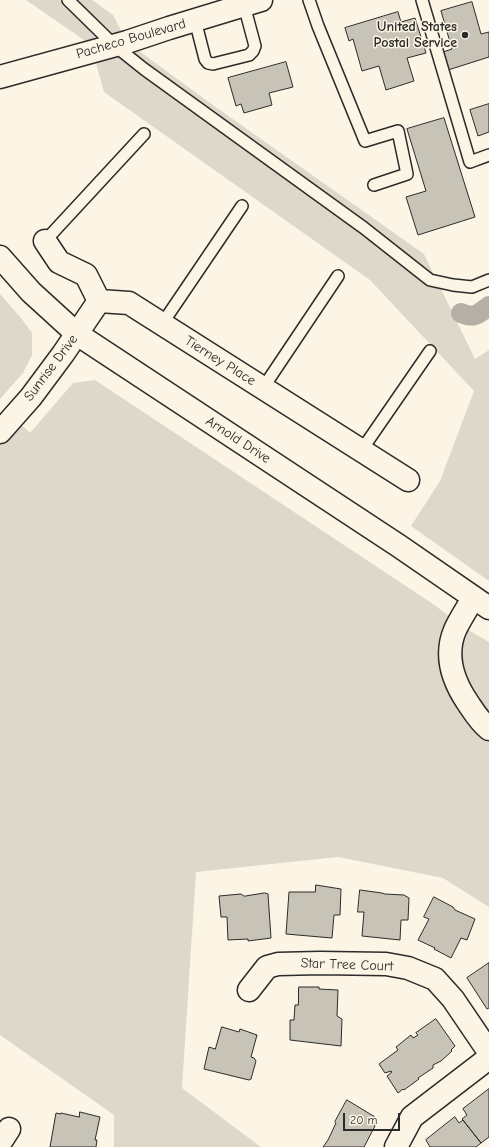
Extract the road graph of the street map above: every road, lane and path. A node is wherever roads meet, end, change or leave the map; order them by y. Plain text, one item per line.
1 (68, 0) edge
2 (309, 0) edge
3 (422, 0) edge
4 (253, 3) edge
5 (195, 20) junction
6 (114, 45) junction
7 (5, 79) edge
8 (144, 134) dead end
9 (489, 155) edge
10 (374, 185) dead end
11 (242, 206) dead end
12 (45, 241) joint
13 (0, 257) edge
14 (338, 276) dead end
15 (489, 280) edge
16 (99, 301) junction
17 (162, 324) junction
18 (77, 334) junction
19 (430, 351) dead end
20 (263, 388) junction
21 (0, 432) edge
22 (361, 451) junction
23 (408, 480) dead end
24 (481, 603) edge
25 (489, 729) edge
26 (249, 990) dead end
27 (489, 1052) edge
28 (489, 1058) edge
29 (396, 1147) edge

1 - 6 lane
2 - 10 lane
3 - 9 lane
4 - 5 street, Pacheco Boulevard
4 - 5 lane
5 - 6 street, Pacheco Boulevard
6 - 7 street, Pacheco Boulevard
6 - 15 lane
8 - 12 lane
11 - 17 lane
12 - 16 street
13 - 18 street, Arnold Drive
14 - 20 lane
16 - 17 street, Tierney Place
16 - 18 street, Sunrise Drive
17 - 20 street, Tierney Place
18 - 21 street, Sunrise Drive
18 - 24 street, Arnold Drive
19 - 22 lane
20 - 22 street, Tierney Place
22 - 23 street, Tierney Place
24 - 25 street
26 - 27 street, Star Tree Court
28 - 29 street

